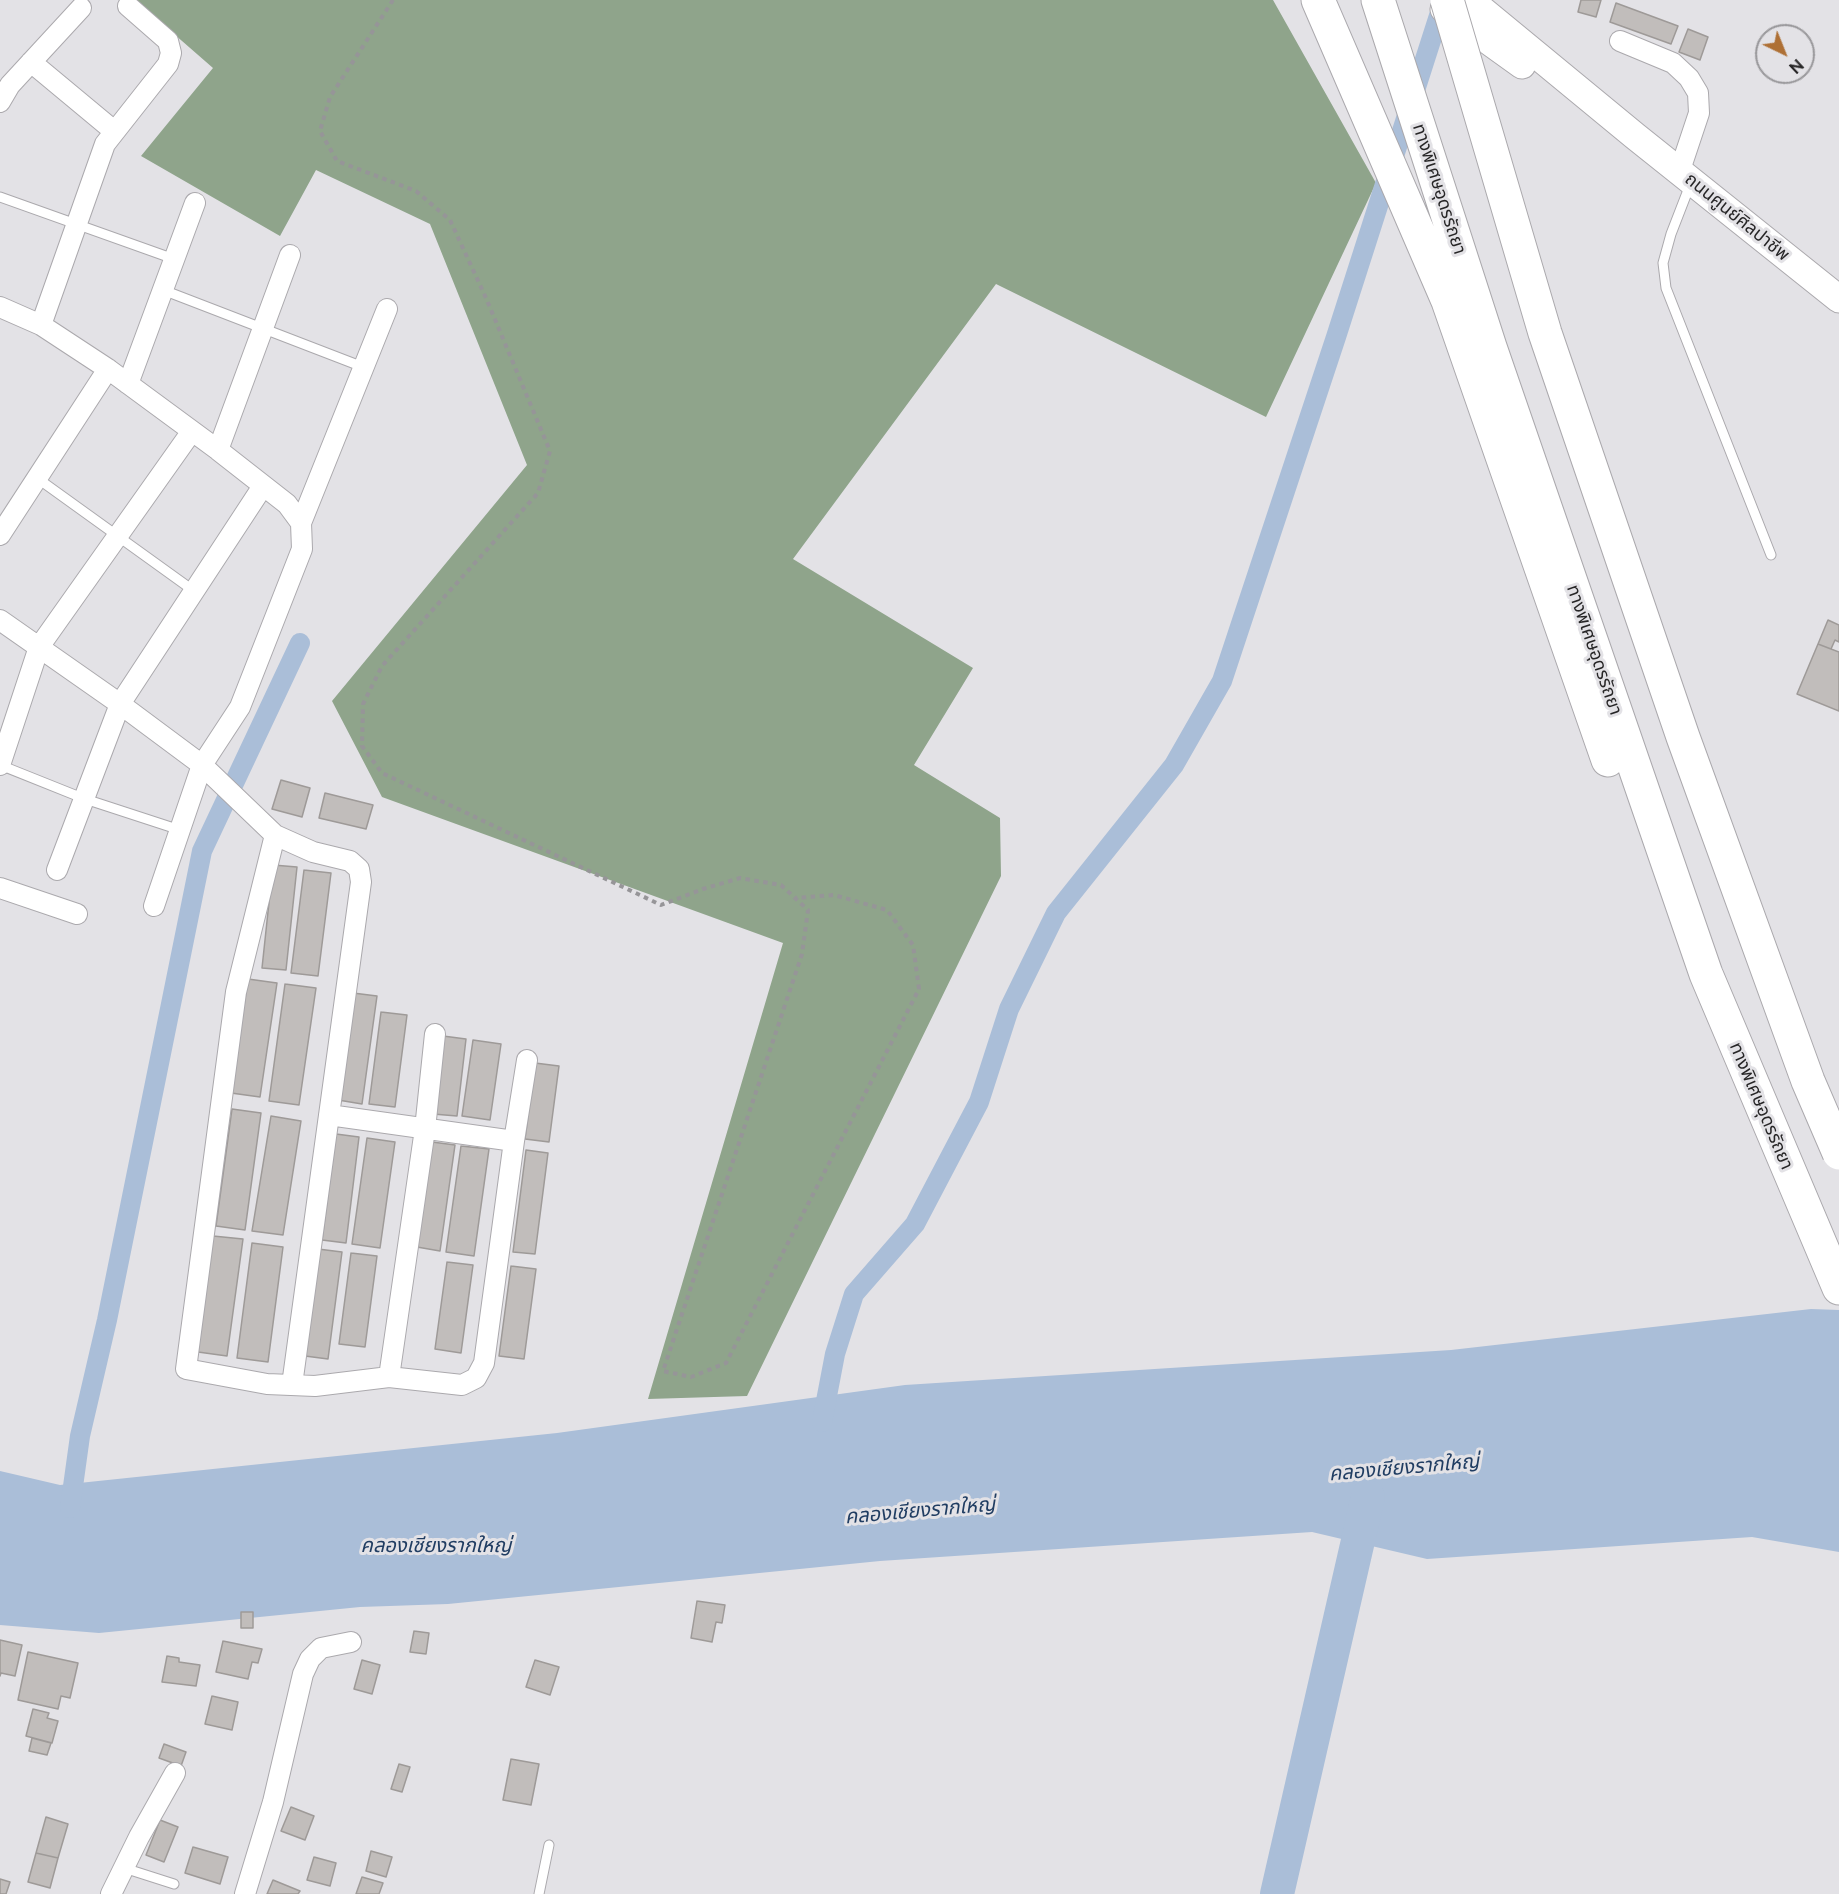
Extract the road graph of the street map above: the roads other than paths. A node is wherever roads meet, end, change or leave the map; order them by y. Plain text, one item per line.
1 (1318, 0) edge
2 (1378, 0) edge
3 (1432, 0) edge
4 (1447, 0) edge
5 (1470, 0) edge
6 (128, 6) dead end
7 (81, 8) dead end
8 (1620, 41) dead end
9 (31, 62) junction
10 (0, 102) edge
11 (114, 131) junction
12 (1635, 136) junction
13 (1686, 175) junction
14 (0, 197) edge
15 (195, 203) dead end
16 (76, 225) junction
17 (290, 255) dead end
18 (174, 259) junction
19 (163, 290) junction
20 (1839, 299) edge
21 (0, 307) edge
22 (387, 309) dead end
23 (41, 325) junction
24 (263, 329) junction
25 (363, 367) junction
26 (108, 369) junction
27 (128, 384) junction
28 (192, 431) junction
29 (218, 450) junction
30 (37, 478) junction
31 (263, 486) junction
32 (301, 523) junction
33 (0, 535) edge
34 (117, 537) junction
35 (1771, 555) dead end
36 (194, 591) junction
37 (0, 620) edge
38 (39, 647) junction
39 (120, 704) junction
40 (5, 736) edge
41 (0, 765) edge
42 (202, 765) junction
43 (85, 799) junction
44 (180, 830) junction
45 (275, 835) junction
46 (57, 870) dead end
47 (0, 888) edge
48 (154, 906) dead end
49 (77, 914) dead end
50 (1706, 974) junction
51 (435, 1034) dead end
52 (527, 1060) dead end
53 (329, 1115) junction
54 (425, 1129) junction
55 (514, 1141) junction
56 (1839, 1153) edge
57 (1839, 1288) edge
58 (389, 1377) junction
59 (292, 1385) junction
60 (351, 1642) dead end
61 (175, 1773) dead end
62 (549, 1845) dead end
63 (123, 1868) junction
64 (174, 1884) dead end
65 (111, 1894) edge
66 (245, 1894) edge
67 (539, 1894) edge

1 - 50 highway
2 - 50 highway, ทางพิเศษอุดรรัถยา
3 - 12 main road, ถนนศูนย์ศิลปาชีพ
4 - 56 highway, bridge
5 - 12 main road, ถนนศูนย์ศิลปาชีพ
6 - 11 street
7 - 9 street
8 - 13 street
9 - 10 street
9 - 11 street
11 - 16 street
12 - 13 main road, ถนนศูนย์ศิลปาชีพ
13 - 20 main road, ถนนศูนย์ศิลปาชีพ
13 - 35 lane
14 - 16 lane
15 - 18 street
16 - 18 lane
16 - 23 street
17 - 24 street
18 - 19 street
19 - 24 lane
19 - 27 street
21 - 23 street
22 - 25 street
23 - 26 street
24 - 25 lane
24 - 29 street
25 - 32 street
26 - 27 street
26 - 30 street
27 - 28 street
28 - 29 street
28 - 34 street
29 - 31 street
30 - 33 street
30 - 34 lane
31 - 32 street
31 - 36 street
32 - 42 street
34 - 36 lane
34 - 38 street
36 - 39 street
37 - 38 street
38 - 39 street
38 - 40 street
39 - 42 street
39 - 43 street
40 - 41 street
41 - 43 lane
42 - 44 street
42 - 45 street
43 - 44 lane
43 - 46 street
44 - 48 street
45 - 53 street
45 - 59 street
47 - 49 street
50 - 57 highway, ทางพิเศษอุดรรัถยา
51 - 54 street
52 - 55 street
53 - 54 street
53 - 59 street
54 - 55 street
54 - 58 street
55 - 58 street
58 - 59 street
60 - 66 street
61 - 63 street
62 - 67 lane
63 - 64 lane
63 - 65 street

